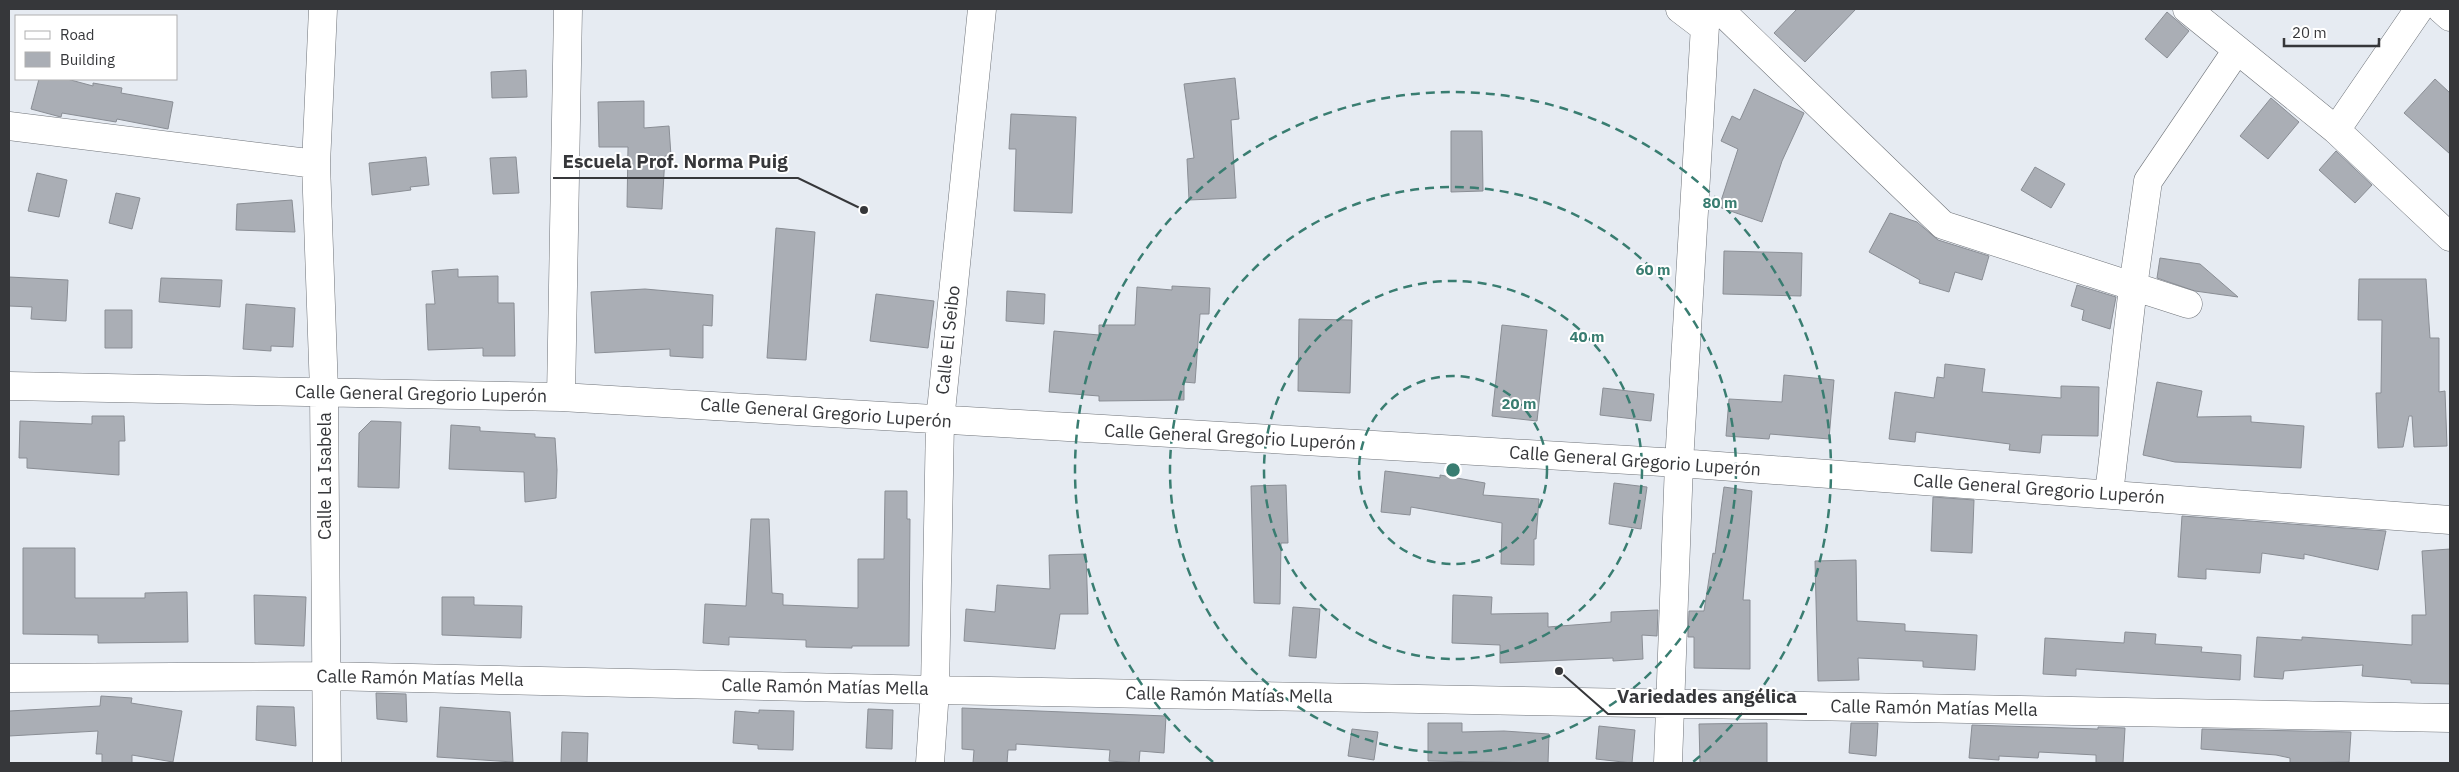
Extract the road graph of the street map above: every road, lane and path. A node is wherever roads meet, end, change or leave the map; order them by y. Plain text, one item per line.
1 (323, 9) edge
2 (568, 9) edge
3 (982, 9) edge
4 (1680, 9) edge
5 (2187, 9) edge
6 (2419, 9) edge
7 (2442, 9) edge
8 (1710, 15) edge
9 (2450, 16) edge
10 (2237, 50) junction
11 (9, 126) edge
12 (2336, 130) junction
13 (316, 164) junction
14 (2450, 237) edge
15 (2133, 287) junction
16 (2188, 304) dead end
17 (9, 386) edge
18 (324, 391) junction
19 (561, 397) junction
20 (940, 421) junction
21 (1679, 462) junction
22 (2109, 494) junction
23 (2450, 520) edge
24 (326, 676) junction
25 (9, 678) edge
26 (935, 690) junction
27 (1672, 703) junction
28 (2450, 718) edge
29 (327, 763) edge
30 (930, 763) edge
31 (1668, 763) edge

1 - 13 street, Calle La Isabela
2 - 19 street
3 - 20 street, Calle El Seibo
4 - 8 street
5 - 10 street
6 - 12 street
7 - 9 street
8 - 15 street
8 - 21 street
10 - 12 street
10 - 15 street
11 - 13 street
12 - 14 street
13 - 18 street, Calle La Isabela
15 - 16 street
15 - 22 street
17 - 18 street, Calle General Gregorio Luperón
18 - 19 street, Calle General Gregorio Luperón
18 - 24 street, Calle La Isabela
19 - 20 street, Calle General Gregorio Luperón
20 - 21 street, Calle General Gregorio Luperón
20 - 26 street, Calle El Seibo
21 - 22 street, Calle General Gregorio Luperón
21 - 27 street
22 - 23 street, Calle General Gregorio Luperón
24 - 25 street, Calle Ramón Matías Mella
24 - 26 street, Calle Ramón Matías Mella
24 - 29 street, Calle La Isabela
26 - 27 street, Calle Ramón Matías Mella
26 - 30 street, Calle El Seibo
27 - 28 street, Calle Ramón Matías Mella
27 - 31 street

